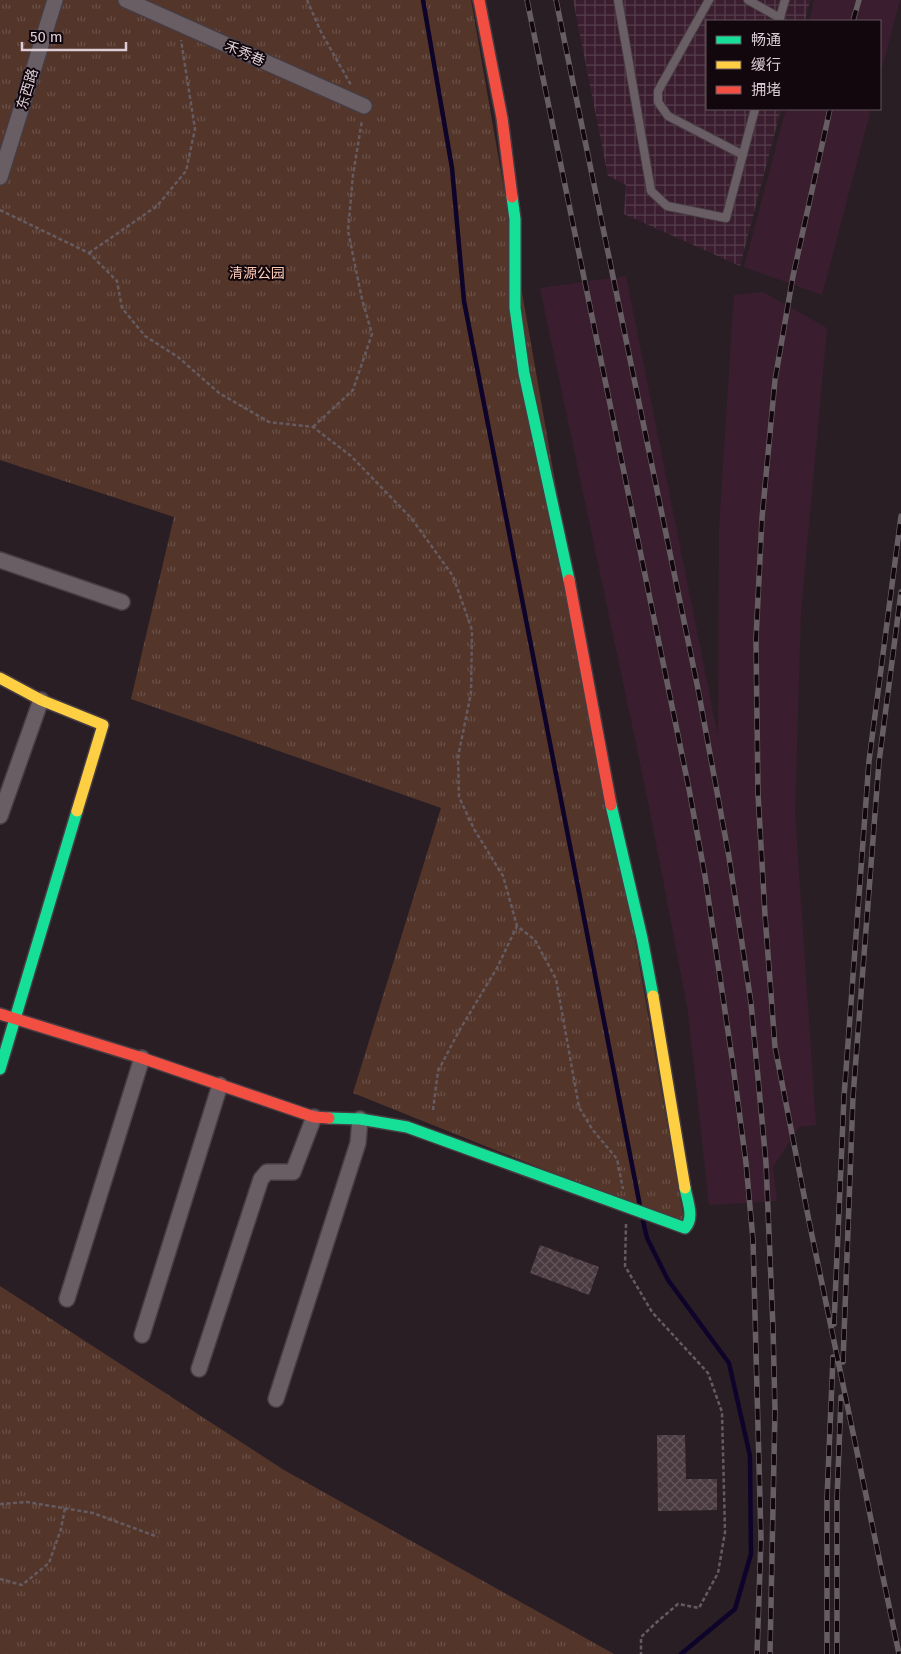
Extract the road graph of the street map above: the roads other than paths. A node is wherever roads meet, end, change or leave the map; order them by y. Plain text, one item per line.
1 (55, 0) edge
2 (126, 0) edge
3 (479, 0) edge
4 (618, 0) edge
5 (710, 0) edge
6 (748, 0) edge
7 (785, 0) edge
8 (779, 20) edge
9 (364, 106) road end
10 (756, 110) edge
11 (743, 155) junction
12 (0, 177) edge
13 (0, 560) edge
14 (122, 602) dead end
15 (0, 678) edge
16 (41, 700) junction
17 (0, 816) edge
18 (0, 1014) edge
19 (16, 1019) junction
20 (142, 1058) junction
21 (0, 1069) edge
22 (220, 1085) junction
23 (314, 1117) junction
24 (360, 1120) junction
25 (67, 1299) dead end
26 (142, 1335) dead end
27 (199, 1368) dead end
28 (276, 1400) dead end

1 - 12 street, 东西路
2 - 9 street, 禾秀巷
3 - 24 street
4 - 11 lane
5 - 11 lane
6 - 8 lane
7 - 8 lane
10 - 11 lane
13 - 14 street
15 - 16 street
16 - 17 street
16 - 19 street
18 - 19 street
19 - 20 street
19 - 21 street
20 - 22 street
20 - 25 street
22 - 23 street
22 - 26 street
23 - 24 street
23 - 27 street
24 - 28 street

